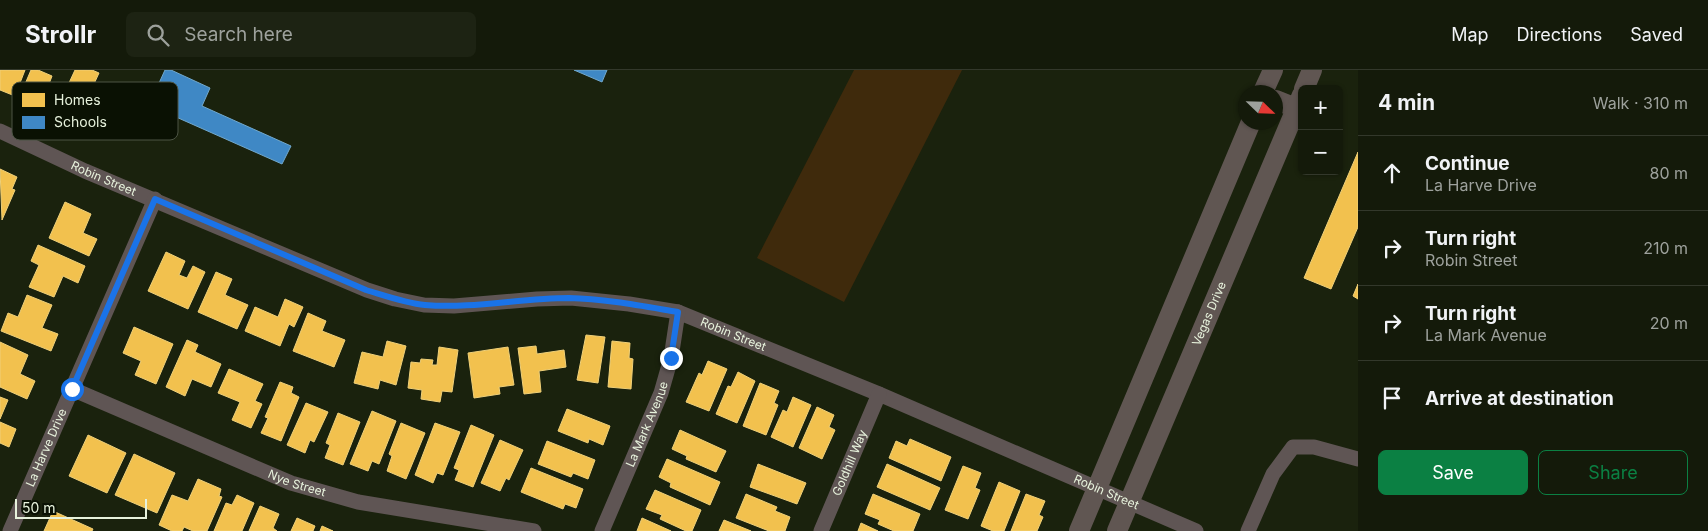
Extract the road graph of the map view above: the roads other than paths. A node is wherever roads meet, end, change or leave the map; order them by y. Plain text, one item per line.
1 (1273, 70) edge
2 (1312, 70) edge
3 (1266, 85) edge
4 (1306, 85) edge
5 (1283, 100) edge
6 (1298, 101) edge
7 (1298, 103) edge
8 (1248, 130) edge
9 (0, 131) edge
10 (12, 137) edge
11 (19, 140) edge
12 (155, 199) junction
13 (678, 312) junction
14 (72, 389) junction
15 (879, 394) junction
16 (1358, 459) edge
17 (1097, 488) junction
18 (1129, 502) junction
19 (10, 531) edge
20 (534, 531) edge
21 (602, 531) edge
22 (821, 531) edge
23 (1079, 531) edge
24 (1117, 531) edge
25 (1196, 531) edge
26 (1248, 531) edge

1 - 3 main road
2 - 4 main road
5 - 6 main road
7 - 18 main road, Vegas Drive
8 - 17 main road
9 - 10 street, Robin Street
11 - 12 street, Robin Street
12 - 13 street, Robin Street
12 - 14 street, La Harve Drive
13 - 15 street, Robin Street
13 - 21 street, La Mark Avenue
14 - 19 street, La Harve Drive
14 - 20 street, Nye Street
15 - 17 street, Robin Street
15 - 22 street, Goldhill Way
16 - 26 street
17 - 18 street, Robin Street
17 - 23 main road
18 - 24 main road, Vegas Drive
18 - 25 street, Robin Street

